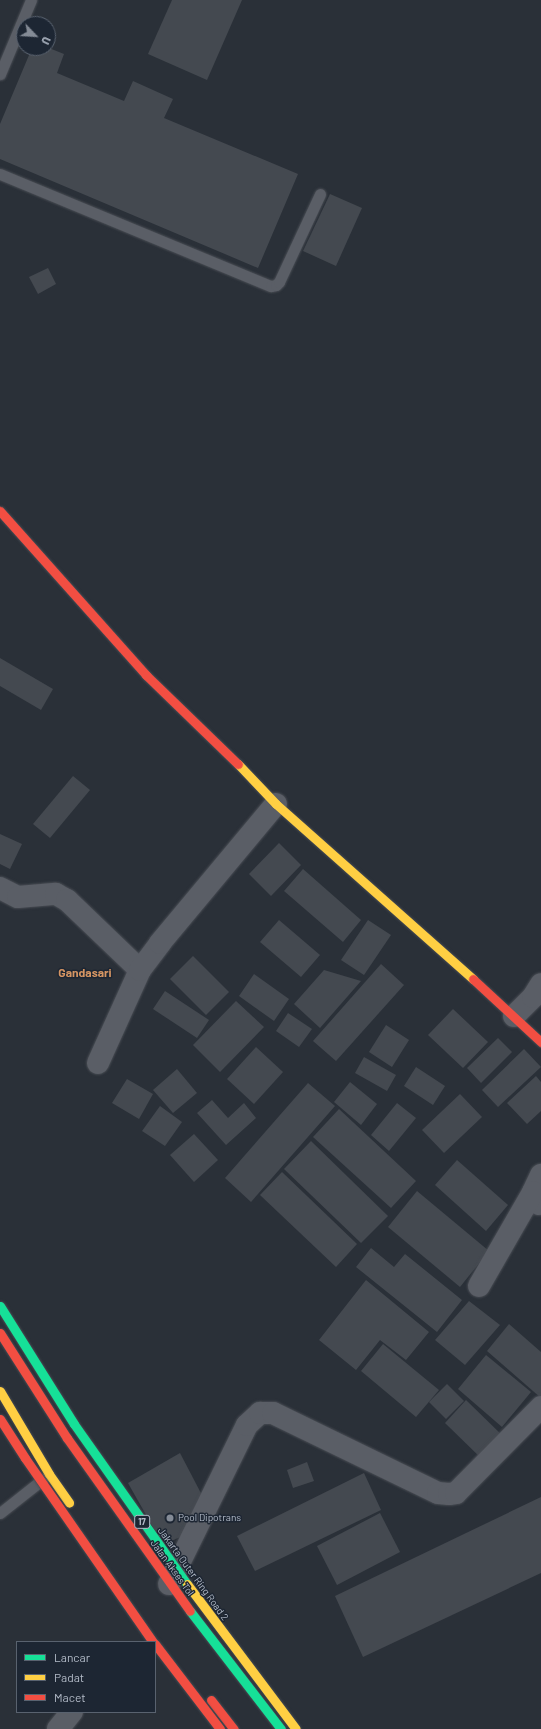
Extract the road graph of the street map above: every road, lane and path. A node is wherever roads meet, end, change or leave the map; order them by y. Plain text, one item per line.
1 (31, 0) edge
2 (0, 74) edge
3 (0, 174) edge
4 (320, 194) dead end
5 (0, 511) edge
6 (276, 804) junction
7 (0, 888) edge
8 (140, 970) junction
9 (541, 984) edge
10 (514, 1016) junction
11 (541, 1042) edge
12 (98, 1063) dead end
13 (538, 1191) edge
14 (479, 1286) dead end
15 (0, 1306) edge
16 (0, 1333) edge
17 (0, 1391) edge
18 (541, 1406) edge
19 (0, 1419) edge
20 (49, 1474) junction
21 (76, 1512) dead end
22 (0, 1513) edge
23 (110, 1564) dead end
24 (169, 1584) junction
25 (153, 1641) edge
26 (154, 1641) edge
27 (159, 1650) edge
28 (71, 1713) edge
29 (58, 1729) edge
30 (220, 1729) edge
31 (234, 1729) edge
32 (281, 1729) edge
33 (296, 1729) edge

1 - 2 lane
3 - 4 lane
5 - 6 main road
6 - 8 street
6 - 10 main road
7 - 8 street
8 - 12 street
9 - 10 street
10 - 11 main road
13 - 14 street
15 - 33 main road, Jakarta Outer Ring Road 2 / 17, bridge
16 - 24 main road, Jalan Akses Tol
17 - 20 main road
18 - 24 street
19 - 25 main road, bridge
20 - 21 main road
20 - 22 lane
23 - 26 main road
24 - 32 main road, Jalan Akses Tol
27 - 30 main road, bridge
27 - 31 main road
28 - 29 street

